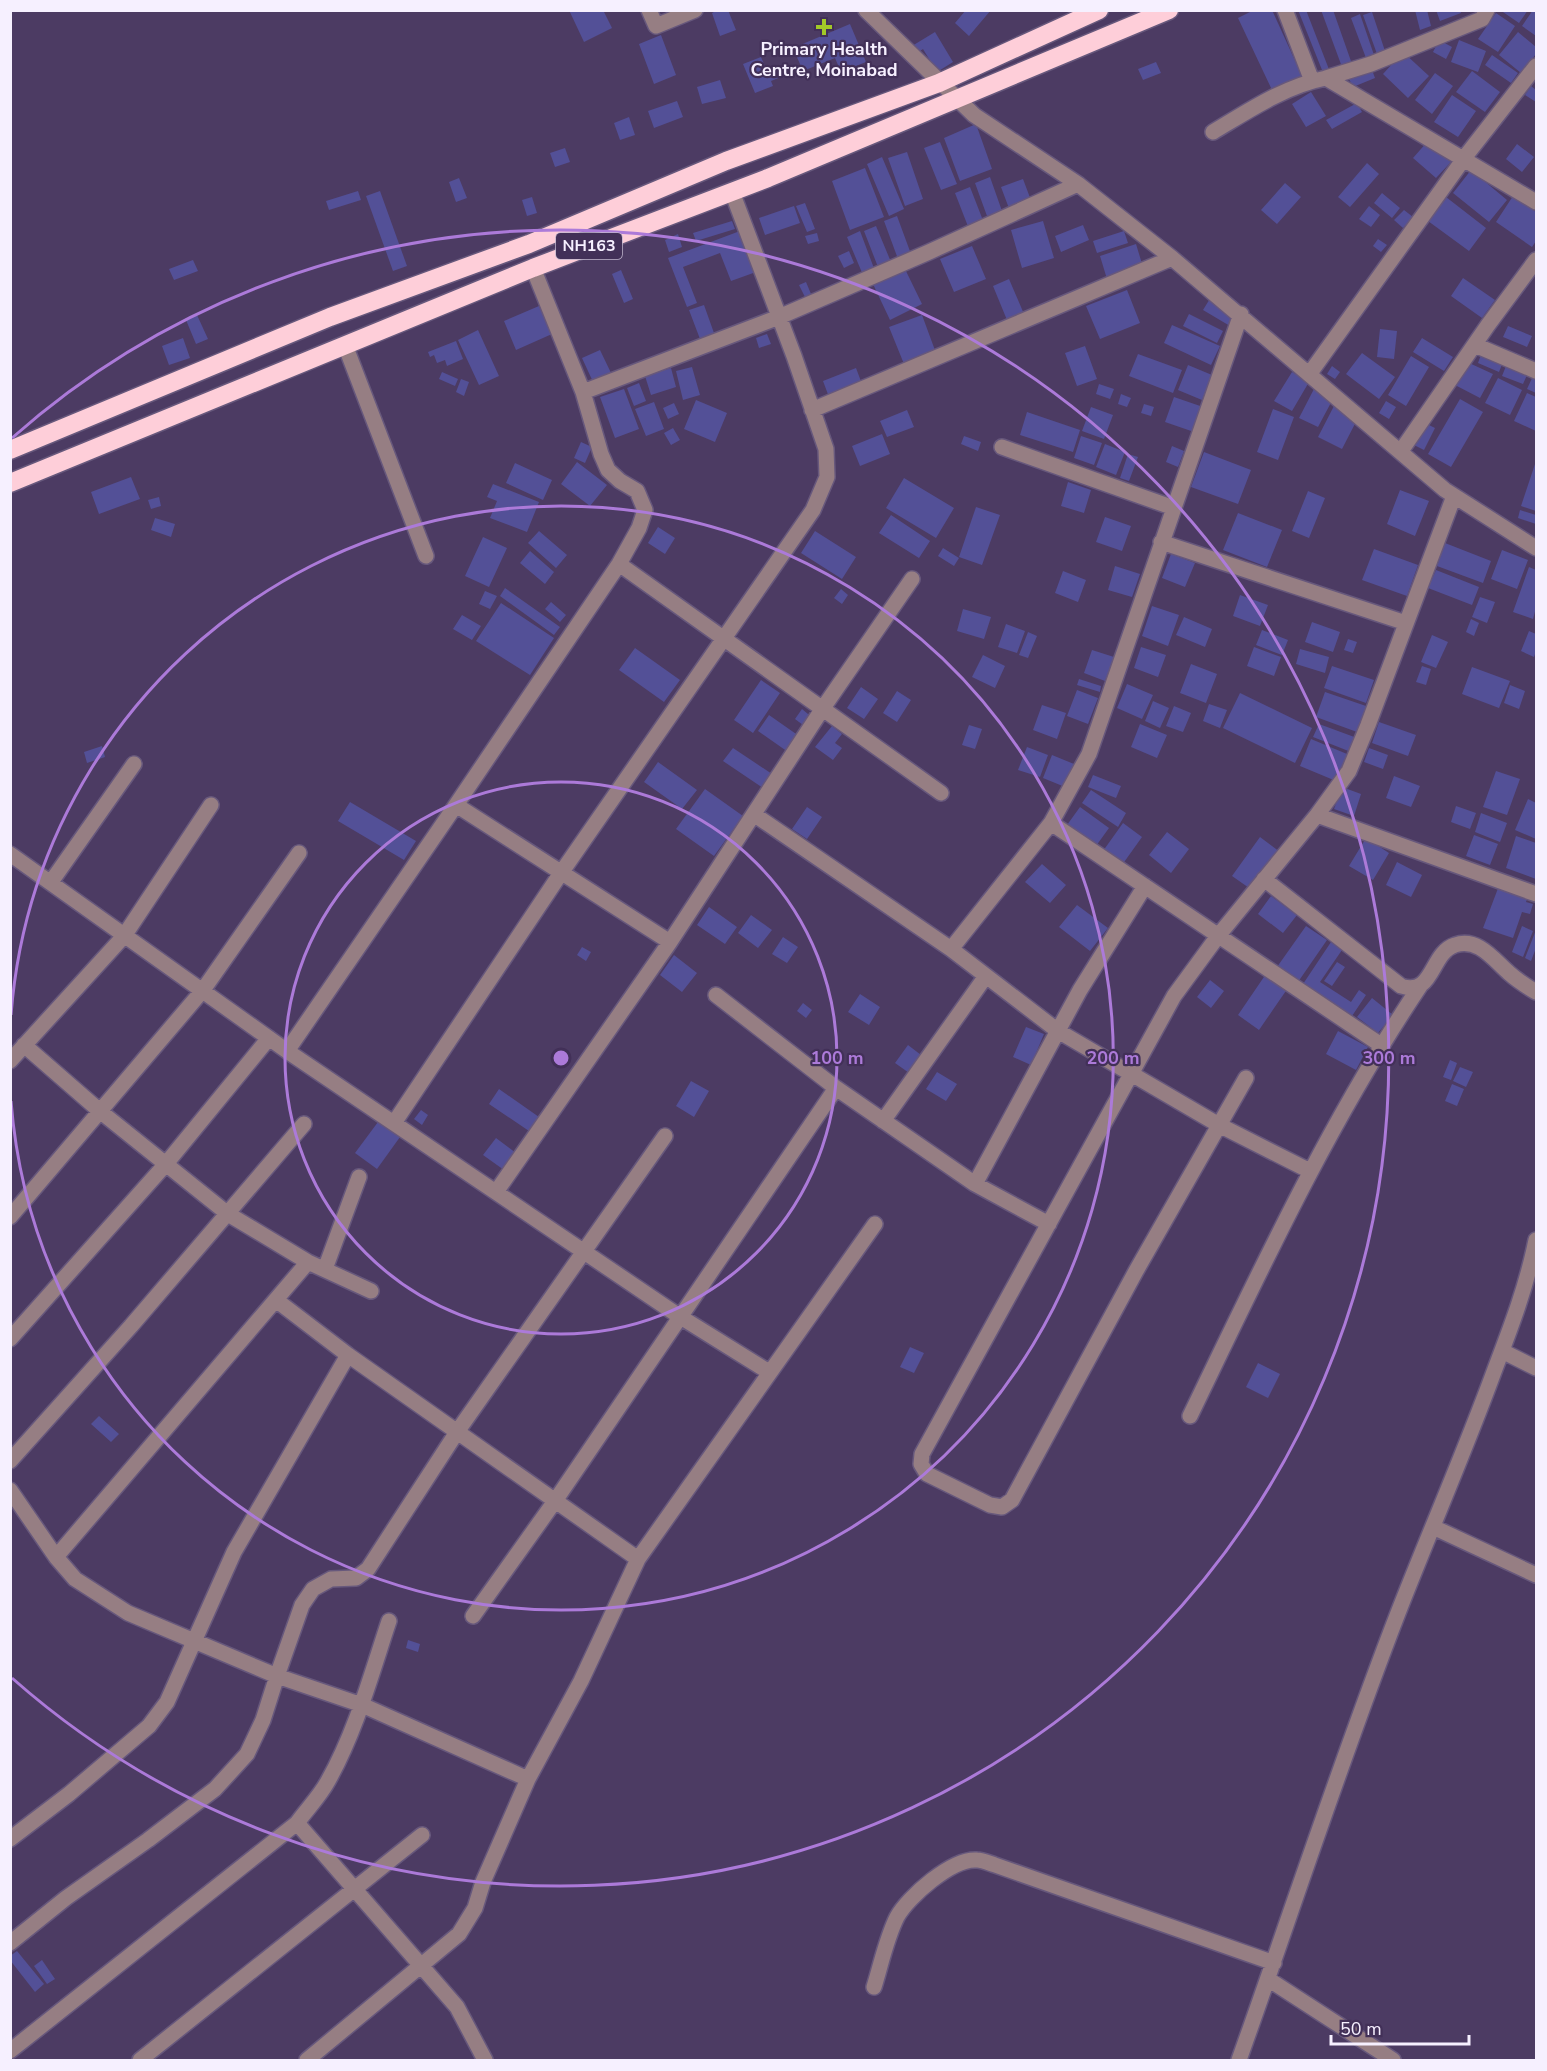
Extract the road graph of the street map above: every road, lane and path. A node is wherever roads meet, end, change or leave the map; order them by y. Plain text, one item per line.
1 (649, 10) edge
2 (695, 10) edge
3 (866, 10) edge
4 (1099, 10) edge
5 (1169, 10) edge
6 (1285, 10) edge
7 (1487, 10) edge
8 (1536, 66) edge
9 (1319, 80) junction
10 (939, 83) junction
11 (956, 99) junction
12 (1213, 132) dead end
13 (1465, 159) junction
14 (1078, 184) junction
15 (732, 192) junction
16 (1536, 202) edge
17 (1172, 258) junction
18 (1536, 260) edge
19 (533, 268) junction
20 (1241, 314) junction
21 (779, 317) junction
22 (345, 345) junction
23 (1475, 345) junction
24 (1536, 371) edge
25 (1310, 372) junction
26 (583, 392) junction
27 (812, 410) junction
28 (1002, 447) dead end
29 (10, 450) edge
30 (1401, 451) junction
31 (10, 483) edge
32 (1454, 496) junction
33 (1174, 508) junction
34 (1161, 542) junction
35 (1536, 549) edge
36 (426, 556) dead end
37 (619, 564) junction
38 (912, 579) dead end
39 (1407, 623) junction
40 (724, 637) junction
41 (823, 708) junction
42 (134, 764) dead end
43 (941, 793) dead end
44 (211, 805) dead end
45 (456, 806) junction
46 (755, 814) junction
47 (1317, 814) junction
48 (1051, 823) junction
49 (299, 853) dead end
50 (10, 854) edge
51 (561, 873) junction
52 (1264, 879) junction
53 (51, 882) junction
54 (1144, 886) junction
55 (1536, 894) edge
56 (124, 936) junction
57 (1218, 936) junction
58 (670, 942) junction
59 (951, 949) junction
60 (986, 976) junction
61 (1420, 986) junction
62 (203, 990) junction
63 (1536, 992) edge
64 (716, 995) dead end
65 (1059, 1031) junction
66 (269, 1038) junction
67 (24, 1045) junction
68 (1381, 1045) junction
69 (287, 1051) junction
70 (10, 1061) edge
71 (1131, 1074) junction
72 (1246, 1078) dead end
73 (836, 1088) junction
74 (101, 1112) junction
75 (883, 1121) junction
76 (394, 1123) junction
77 (304, 1124) dead end
78 (1219, 1125) junction
79 (665, 1136) dead end
80 (165, 1165) junction
81 (1310, 1171) junction
82 (359, 1177) dead end
83 (975, 1184) junction
84 (496, 1192) junction
85 (228, 1214) junction
86 (10, 1217) edge
87 (875, 1224) dead end
88 (1049, 1224) junction
89 (1536, 1240) edge
90 (585, 1252) junction
91 (308, 1262) junction
92 (325, 1269) junction
93 (370, 1291) dead end
94 (276, 1300) junction
95 (679, 1316) junction
96 (10, 1339) edge
97 (1502, 1351) junction
98 (348, 1355) junction
99 (1536, 1368) edge
100 (769, 1372) junction
101 (1190, 1416) dead end
102 (458, 1432) junction
103 (10, 1461) edge
104 (10, 1490) edge
105 (555, 1501) junction
106 (1433, 1527) junction
107 (56, 1557) junction
108 (638, 1559) junction
109 (1536, 1575) edge
110 (473, 1616) dead end
111 (389, 1621) dead end
112 (195, 1642) junction
113 (277, 1676) junction
114 (362, 1705) junction
115 (528, 1779) junction
116 (297, 1822) junction
117 (422, 1835) dead end
118 (10, 1839) edge
119 (354, 1888) junction
120 (10, 1943) edge
121 (1274, 1963) junction
122 (422, 1966) junction
123 (1268, 1979) junction
124 (874, 1987) dead end
125 (10, 2051) edge
126 (478, 2058) edge
127 (140, 2061) edge
128 (307, 2061) edge
129 (1239, 2061) edge
130 (1393, 2061) edge

1 - 2 street
3 - 10 street
4 - 10 highway, NH163
5 - 11 highway, NH163
6 - 9 street
7 - 9 street
8 - 13 street
9 - 12 street
9 - 13 street
10 - 11 street
10 - 29 highway, NH163
11 - 14 street
11 - 15 highway, NH163
13 - 16 street
13 - 25 street
14 - 17 street
14 - 21 street
15 - 19 highway, NH163
15 - 21 street
17 - 20 street
17 - 27 street
18 - 23 street
19 - 22 highway, NH163
19 - 26 street
20 - 25 street
20 - 33 street
21 - 26 street
21 - 27 street
22 - 31 highway, NH163
22 - 36 street
23 - 24 street
23 - 30 street
25 - 30 street
26 - 37 street
27 - 40 street
28 - 33 street
30 - 32 street
32 - 35 street
32 - 39 street
33 - 34 street
34 - 39 street
34 - 48 street
37 - 40 street
37 - 45 street
38 - 41 street
39 - 47 street
40 - 41 street
40 - 51 street
41 - 43 street
41 - 46 street
42 - 53 street
44 - 56 street
45 - 51 street
45 - 69 street
46 - 58 street
46 - 59 street
47 - 52 street
47 - 55 street
48 - 54 street
48 - 59 street
49 - 62 street
50 - 53 street
51 - 58 street
51 - 76 street
52 - 57 street
52 - 61 street
53 - 56 street
54 - 57 street
54 - 65 street
56 - 62 street
56 - 67 street
57 - 68 street
57 - 71 street
58 - 84 street
59 - 60 street
60 - 65 street
60 - 75 street
61 - 63 street
61 - 68 street
62 - 66 street
62 - 74 street
64 - 73 street
65 - 71 street
65 - 83 street
66 - 69 street
66 - 80 street
67 - 70 street
67 - 74 street
68 - 81 street
69 - 76 street
71 - 78 street
71 - 88 street
72 - 78 street
73 - 75 street
73 - 95 street
74 - 80 street
74 - 86 street
75 - 83 street
76 - 84 street
77 - 85 street
78 - 81 street
78 - 88 street
79 - 90 street
80 - 85 street
80 - 96 street
81 - 101 street
82 - 92 street
83 - 88 street
84 - 90 street
85 - 91 street
85 - 103 street
87 - 100 street
89 - 97 street
90 - 95 street
90 - 102 street
91 - 92 street
91 - 94 street
92 - 93 street
94 - 98 street
94 - 107 street
95 - 100 street
95 - 105 street
97 - 99 street
97 - 106 street
98 - 102 street
98 - 112 street
100 - 108 street
102 - 105 street
102 - 113 street
104 - 107 street
105 - 108 street
105 - 110 street
106 - 109 street
106 - 121 street
107 - 112 street
108 - 115 street
111 - 114 street
112 - 113 street
112 - 118 street
113 - 114 street
113 - 120 street
114 - 115 street
114 - 116 street
115 - 122 street
116 - 119 street
116 - 125 street
117 - 119 street
119 - 122 street
119 - 127 street
121 - 123 street
121 - 124 street
122 - 126 street
122 - 128 street
123 - 129 street
123 - 130 street

